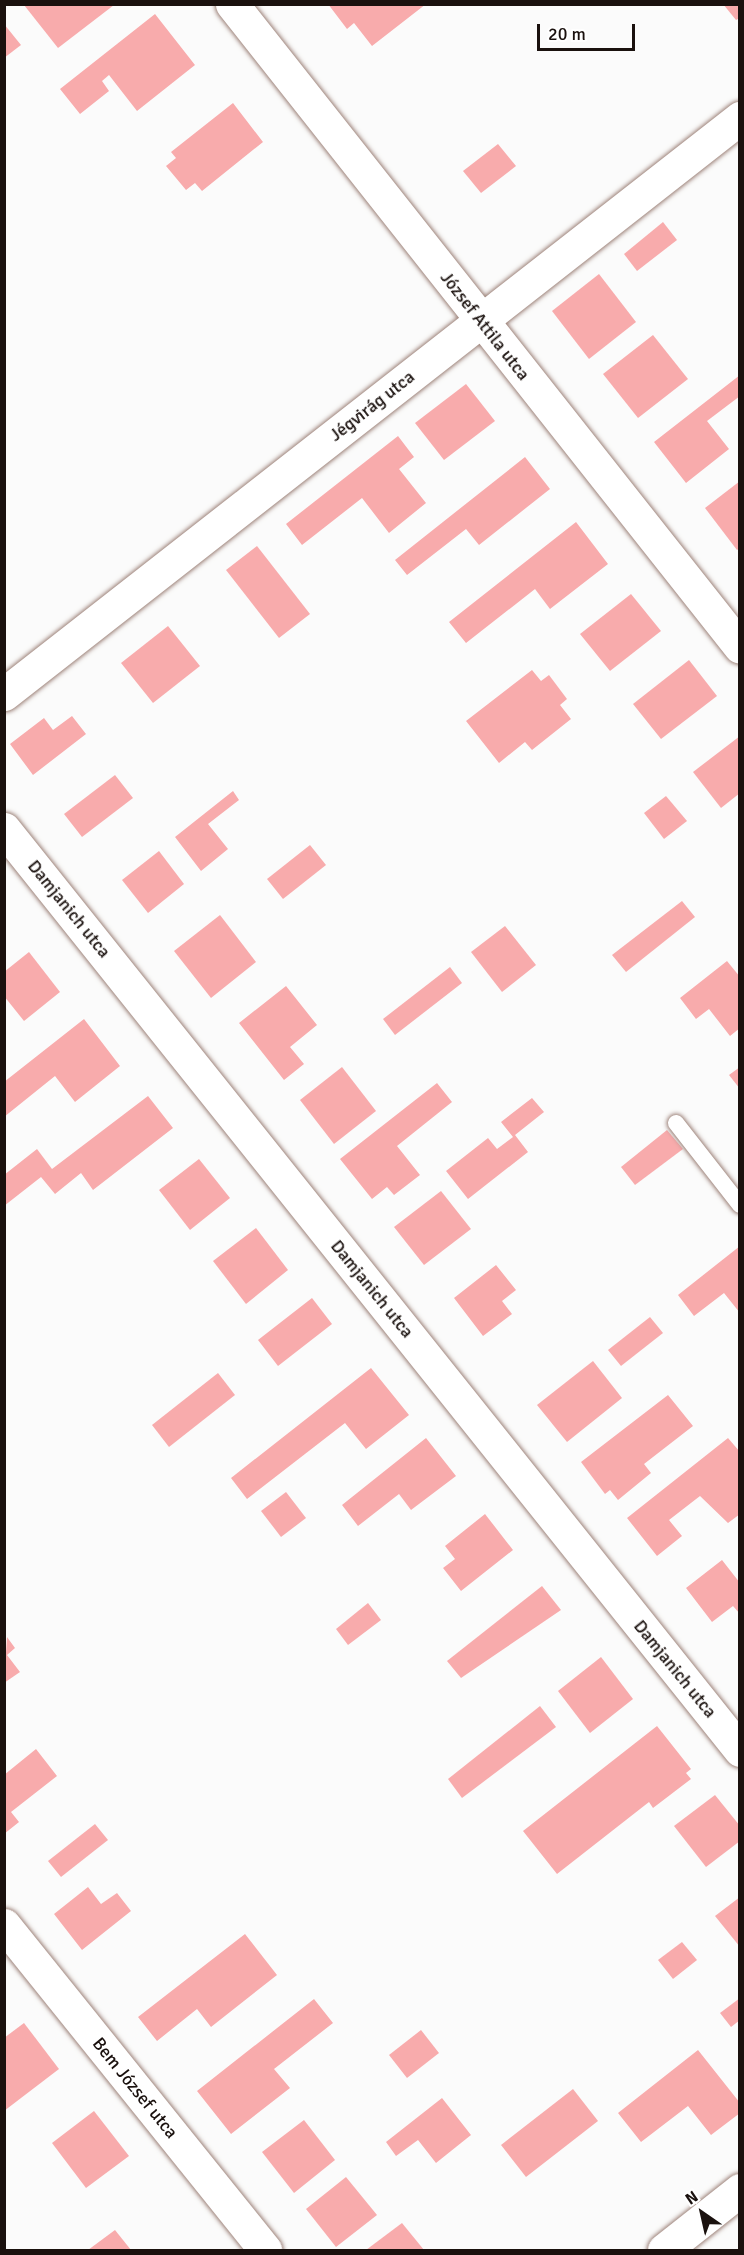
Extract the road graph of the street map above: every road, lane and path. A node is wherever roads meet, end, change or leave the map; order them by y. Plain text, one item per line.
1 (232, 4) edge
2 (740, 118) edge
3 (481, 321) junction
4 (740, 647) edge
5 (4, 694) edge
6 (4, 829) edge
7 (676, 1123) dead end
8 (740, 1205) edge
9 (740, 1750) edge
10 (4, 1925) edge
11 (740, 2190) edge
12 (265, 2250) edge
13 (664, 2250) edge

1 - 3 street, József Attila utca
2 - 3 street, Jégvirág utca
3 - 4 street, József Attila utca
3 - 5 street, Jégvirág utca
6 - 9 street, Damjanich utca
7 - 8 lane
10 - 12 street, Bem József utca
11 - 13 street

